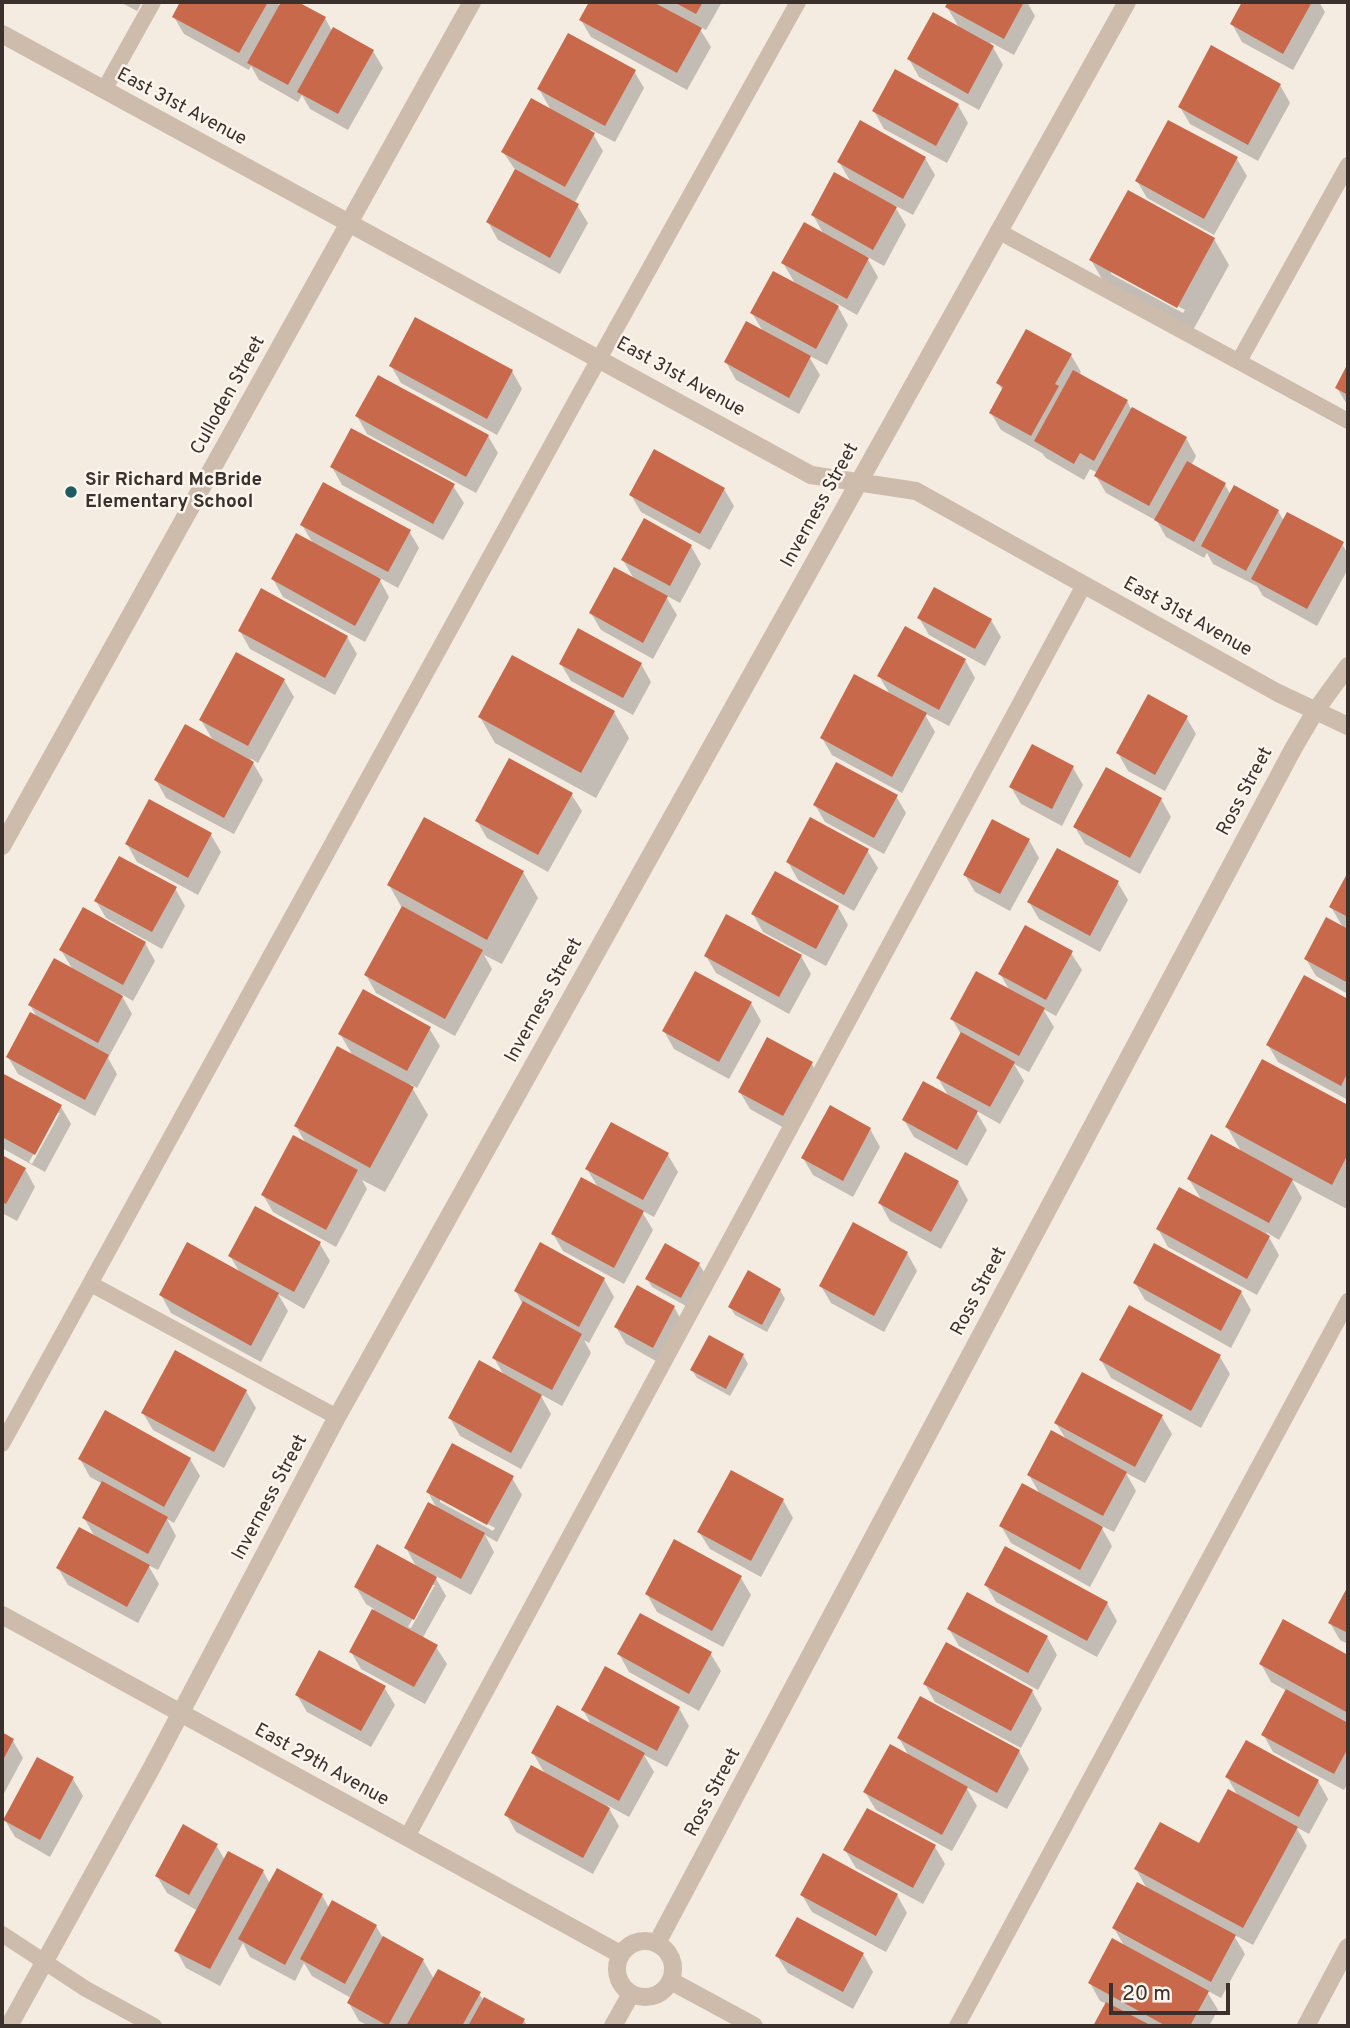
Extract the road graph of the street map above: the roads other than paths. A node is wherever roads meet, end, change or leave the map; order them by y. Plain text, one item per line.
1 (153, 2) edge
2 (472, 2) edge
3 (799, 2) edge
4 (1127, 2) edge
5 (2, 34) edge
6 (104, 90) junction
7 (1348, 165) edge
8 (349, 223) junction
9 (998, 231) junction
10 (600, 358) junction
11 (1239, 361) junction
12 (1348, 421) edge
13 (859, 482) junction
14 (1084, 585) junction
15 (1348, 666) edge
16 (1315, 710) junction
17 (1348, 726) edge
18 (2, 846) edge
19 (91, 1284) junction
20 (1348, 1301) edge
21 (337, 1417) junction
22 (2, 1444) edge
23 (2, 1615) edge
24 (181, 1713) junction
25 (407, 1837) junction
26 (2, 1934) edge
27 (657, 1943) junction
28 (1348, 1947) edge
29 (620, 1954) junction
30 (45, 1962) junction
31 (671, 1981) junction
32 (631, 1994) junction
33 (9, 2026) edge
34 (154, 2026) edge
35 (614, 2026) edge
36 (754, 2026) edge
37 (957, 2026) edge
38 (1306, 2026) edge

1 - 6 lane
2 - 8 street, Culloden Street
3 - 10 lane
4 - 9 street, Inverness Street
5 - 6 street, East 31st Avenue
6 - 8 street, East 31st Avenue
7 - 11 lane
8 - 10 street, East 31st Avenue
8 - 18 street, Culloden Street
9 - 11 lane
9 - 13 street, Inverness Street
10 - 13 street, East 31st Avenue
10 - 19 lane
11 - 12 lane
13 - 14 street, East 31st Avenue
13 - 21 street, Inverness Street
14 - 16 street, East 31st Avenue
14 - 25 lane
15 - 16 street, Ross Street
16 - 17 street, East 31st Avenue
16 - 27 street, Ross Street
19 - 21 lane
19 - 22 lane
20 - 37 lane
21 - 24 street, Inverness Street
23 - 24 street, East 29th Avenue
24 - 25 street, East 29th Avenue
24 - 30 street, Inverness Street
25 - 29 street, East 29th Avenue
26 - 30 lane
27 - 29 street
27 - 31 street
28 - 38 street
29 - 32 street
30 - 33 street, Inverness Street
30 - 34 lane
31 - 32 street
31 - 36 street
32 - 35 street

